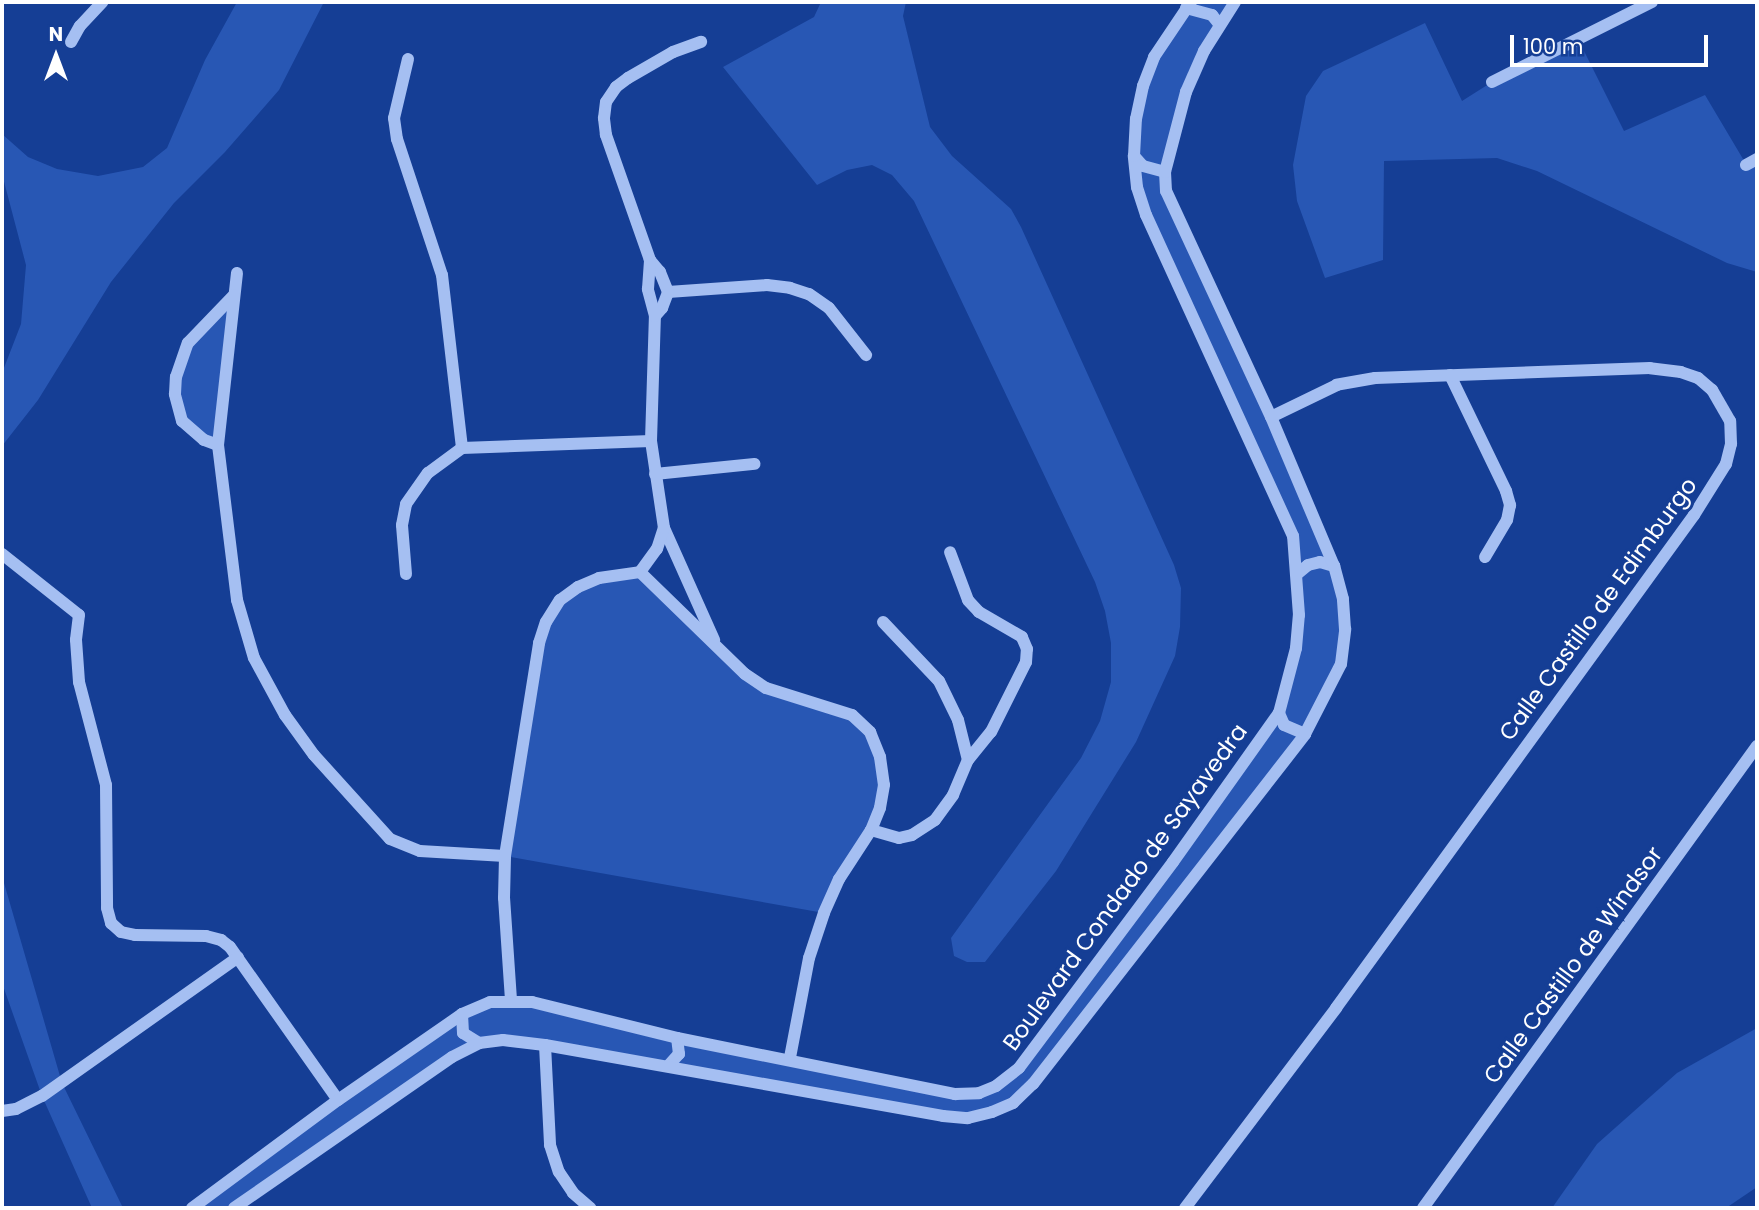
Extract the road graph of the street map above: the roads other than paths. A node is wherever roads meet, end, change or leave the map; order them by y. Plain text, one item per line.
1 (102, 2) edge
2 (1235, 2) edge
3 (1652, 2) edge
4 (1189, 5) edge
5 (1219, 24) junction
6 (71, 42) dead end
7 (701, 42) dead end
8 (408, 59) dead end
9 (1492, 82) dead end
10 (1134, 156) junction
11 (1165, 172) junction
12 (650, 260) junction
13 (237, 273) dead end
14 (668, 292) junction
15 (234, 295) junction
16 (654, 316) junction
17 (866, 355) dead end
18 (1450, 375) junction
19 (1271, 417) junction
20 (651, 440) junction
21 (218, 445) junction
22 (462, 447) junction
23 (754, 464) dead end
24 (655, 474) junction
25 (664, 528) junction
26 (950, 552) dead end
27 (2, 554) edge
28 (1485, 557) dead end
29 (1334, 566) junction
30 (640, 572) junction
31 (406, 574) dead end
32 (1297, 574) junction
33 (883, 622) dead end
34 (717, 648) junction
35 (1279, 713) junction
36 (1305, 734) junction
37 (1757, 746) edge
38 (968, 760) junction
39 (871, 830) junction
40 (505, 856) junction
41 (238, 957) junction
42 (511, 1000) junction
43 (462, 1014) junction
44 (677, 1038) junction
45 (479, 1043) junction
46 (545, 1045) junction
47 (790, 1058) junction
48 (669, 1065) junction
49 (338, 1100) junction
50 (2, 1111) edge
51 (192, 1208) edge
52 (234, 1208) edge
53 (590, 1208) edge
54 (1185, 1208) edge
55 (1423, 1208) edge

1 - 6 street
2 - 5 street, Boulevard Condado de Sayavedra
3 - 9 street
4 - 5 street
4 - 10 street, Boulevard Condado de Sayavedra
5 - 11 street, Boulevard Condado de Sayavedra
7 - 12 street
8 - 22 street
10 - 11 street
10 - 32 street, Boulevard Condado de Sayavedra
11 - 19 street, Boulevard Condado de Sayavedra
12 - 14 street
12 - 16 street
13 - 15 street
14 - 16 street
14 - 17 street
15 - 21 street
15 - 21 street
16 - 20 street
18 - 19 street, Calle Castillo de Edimburgo
18 - 28 street
18 - 54 street, Calle Castillo de Edimburgo
19 - 29 street, Boulevard Condado de Sayavedra
20 - 22 street
20 - 24 street
21 - 40 street
22 - 31 street
23 - 24 street
24 - 25 street
25 - 30 street
25 - 34 street
26 - 38 street
27 - 41 street
29 - 32 street
29 - 36 street, Boulevard Condado de Sayavedra
30 - 34 street
30 - 40 street
32 - 35 street, Boulevard Condado de Sayavedra
33 - 38 street
34 - 39 street
35 - 36 street
35 - 47 street, Boulevard Condado de Sayavedra
36 - 48 street, Boulevard Condado de Sayavedra
37 - 55 street, Calle Castillo de Windsor
38 - 39 street
39 - 47 street
40 - 42 street
41 - 49 street
41 - 50 street
42 - 43 street, Boulevard Condado de Sayavedra
42 - 44 street, Boulevard Condado de Sayavedra
43 - 45 street
43 - 49 street, Boulevard Condado de Sayavedra
44 - 47 street, Boulevard Condado de Sayavedra
44 - 48 street
45 - 46 street, Boulevard Condado de Sayavedra
45 - 52 street, Boulevard Condado de Sayavedra
46 - 48 street, Boulevard Condado de Sayavedra
46 - 53 street
49 - 51 street, Boulevard Condado de Sayavedra

